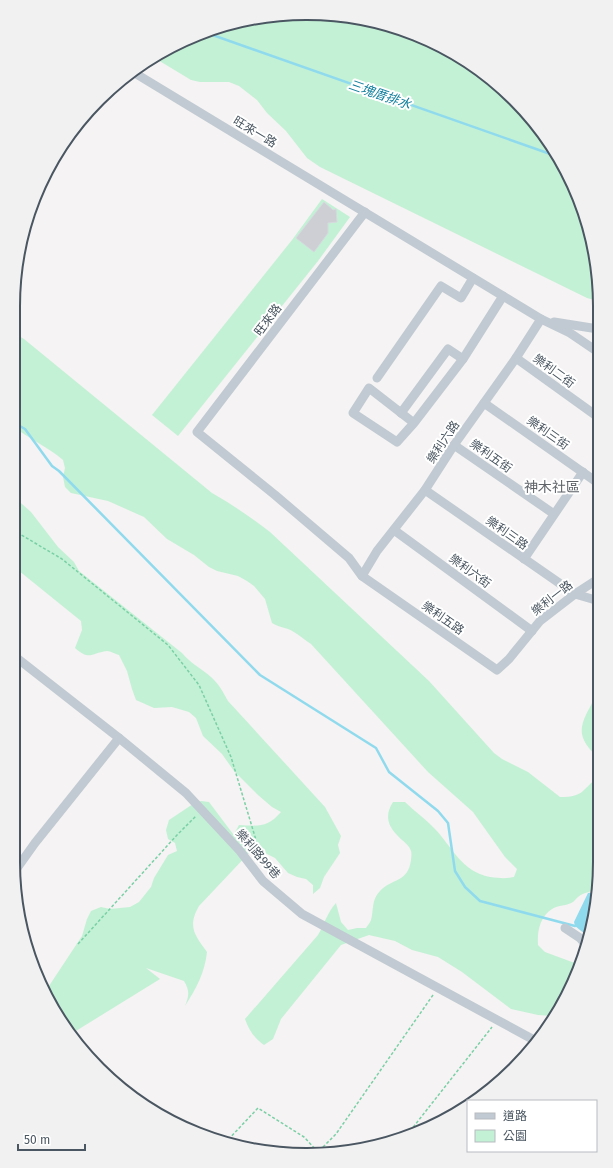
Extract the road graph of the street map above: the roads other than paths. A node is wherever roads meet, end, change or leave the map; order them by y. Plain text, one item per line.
1 (138, 75) edge
2 (365, 212) junction
3 (473, 278) junction
4 (503, 296) junction
5 (541, 319) junction
6 (593, 328) edge
7 (593, 349) edge
8 (516, 358) junction
9 (463, 359) junction
10 (377, 378) dead end
11 (484, 402) junction
12 (401, 413) junction
13 (593, 413) edge
14 (414, 423) junction
15 (454, 445) junction
16 (582, 472) junction
17 (593, 480) edge
18 (425, 490) junction
19 (554, 514) junction
20 (394, 530) junction
21 (524, 559) junction
22 (362, 576) junction
23 (593, 582) edge
24 (575, 594) junction
25 (593, 599) edge
26 (532, 631) junction
27 (509, 659) joint
28 (20, 660) edge
29 (119, 738) junction
30 (20, 864) edge
31 (565, 928) dead end
32 (582, 940) edge
33 (532, 1039) edge

1 - 2 street, 旺來一路
2 - 3 street
2 - 22 street, 旺來路
3 - 4 street
3 - 10 street
4 - 5 street
4 - 9 street
5 - 6 street
5 - 7 street
5 - 8 street, 樂利六路
8 - 11 street, 樂利六路
8 - 13 street, 樂利二街
9 - 12 street
9 - 14 street
11 - 15 street, 樂利六路
11 - 16 street, 樂利三街
12 - 14 street
12 - 14 street
15 - 18 street, 樂利六路
15 - 19 street, 樂利五街
16 - 17 street, 樂利三街
16 - 19 street
18 - 20 street, 樂利六路
18 - 21 street, 樂利三路
19 - 21 street
20 - 22 street, 樂利六路
20 - 26 street, 樂利六街
21 - 24 street, 樂利三路
22 - 27 street, 樂利五路
23 - 24 street, 樂利一路
24 - 25 street, 樂利三路
24 - 26 street, 樂利一路
26 - 27 street, 樂利一路
28 - 29 street, 樂利路99巷
29 - 30 street
29 - 33 street, 樂利路99巷
31 - 32 street

